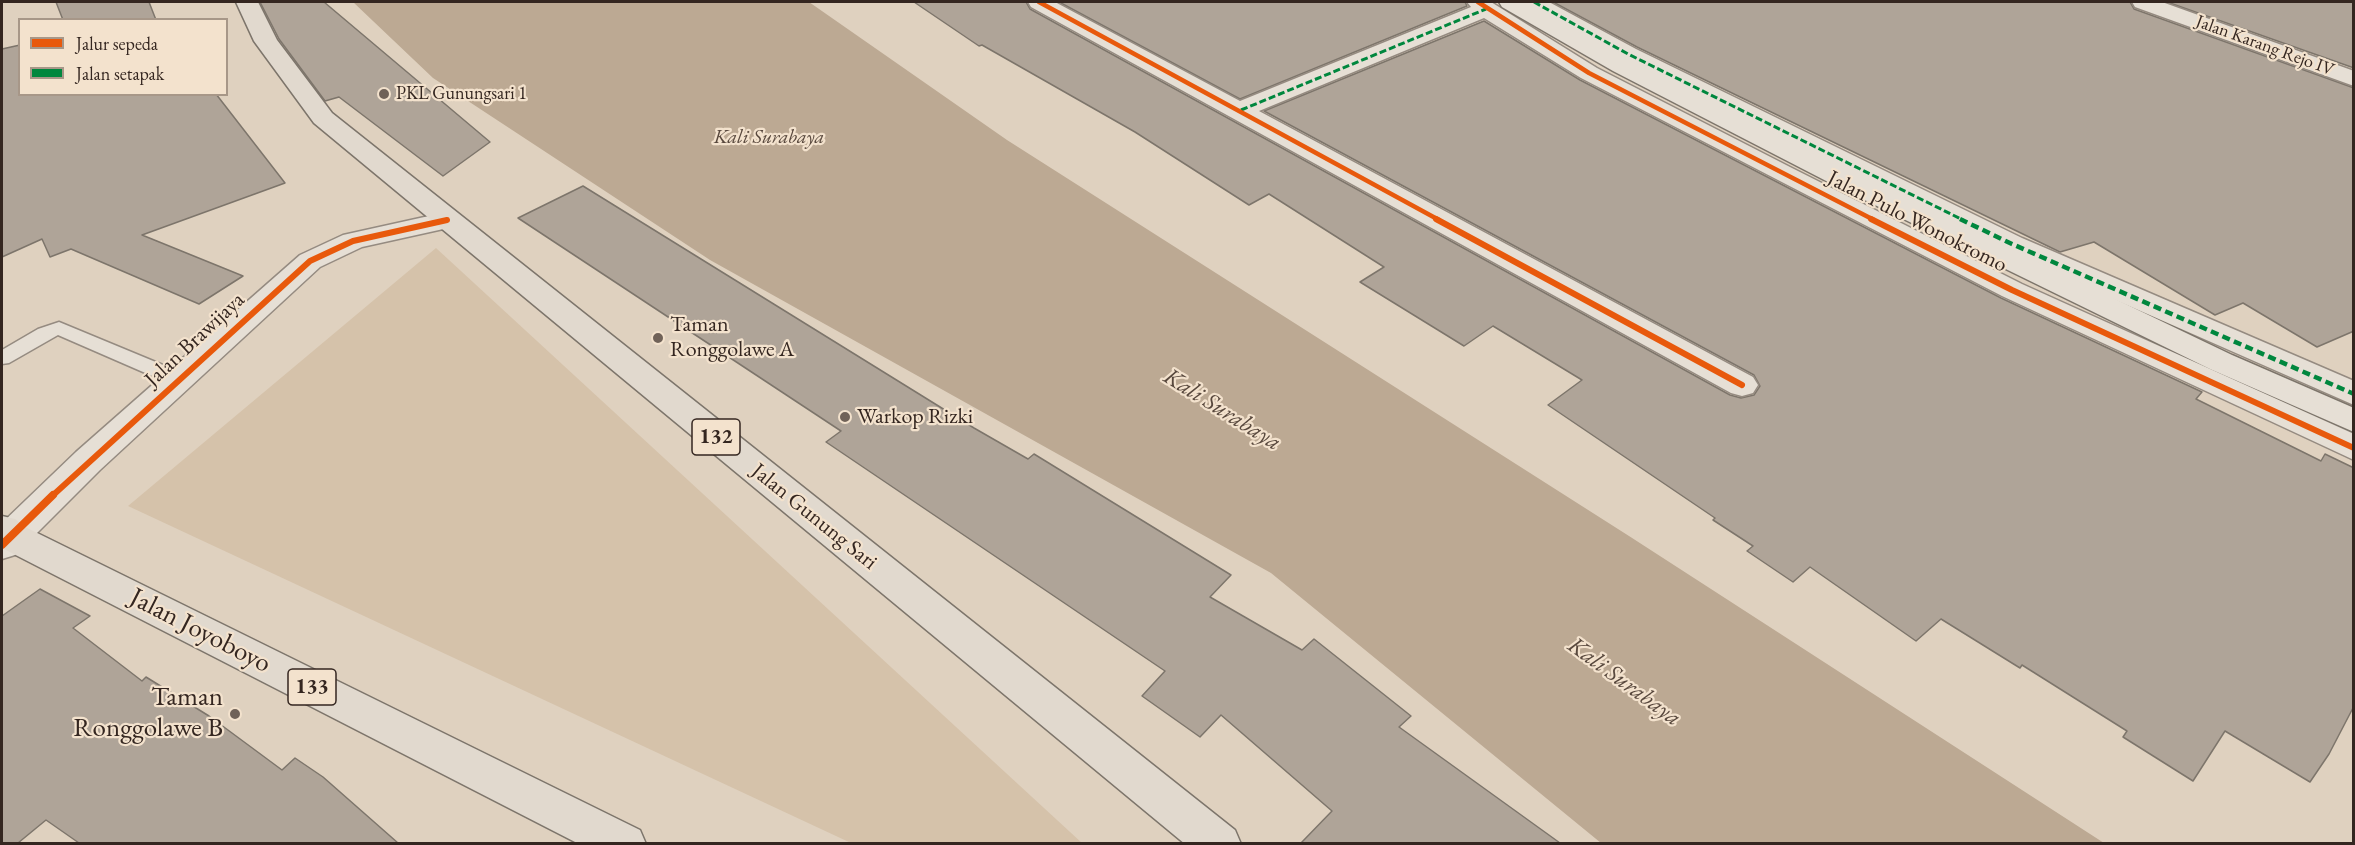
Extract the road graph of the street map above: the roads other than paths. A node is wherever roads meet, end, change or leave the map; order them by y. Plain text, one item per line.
1 (247, 2) edge
2 (1039, 2) edge
3 (1534, 2) edge
4 (2143, 2) edge
5 (1491, 4) edge
6 (2354, 79) edge
7 (1241, 110) junction
8 (447, 220) junction
9 (2, 358) edge
10 (180, 380) junction
11 (1742, 385) dead end
12 (2354, 394) edge
13 (2354, 421) edge
14 (2354, 448) edge
15 (5, 537) edge
16 (624, 843) edge
17 (1219, 843) edge

1 - 8 main road, Jalan Gunung Sari / 132
2 - 7 street
3 - 12 street, Jalan Pulo Wonokromo
4 - 6 street, Jalan Karang Rejo IV
5 - 7 street
5 - 13 street, Jalan Pulo Wonokromo
5 - 14 street, Jalan Pulo Wonokromo
7 - 11 street
8 - 10 street, Jalan Brawijaya
8 - 17 main road, Jalan Gunung Sari / 132
9 - 10 lane
10 - 15 street, Jalan Brawijaya
15 - 16 main road, Jalan Joyoboyo / 133

